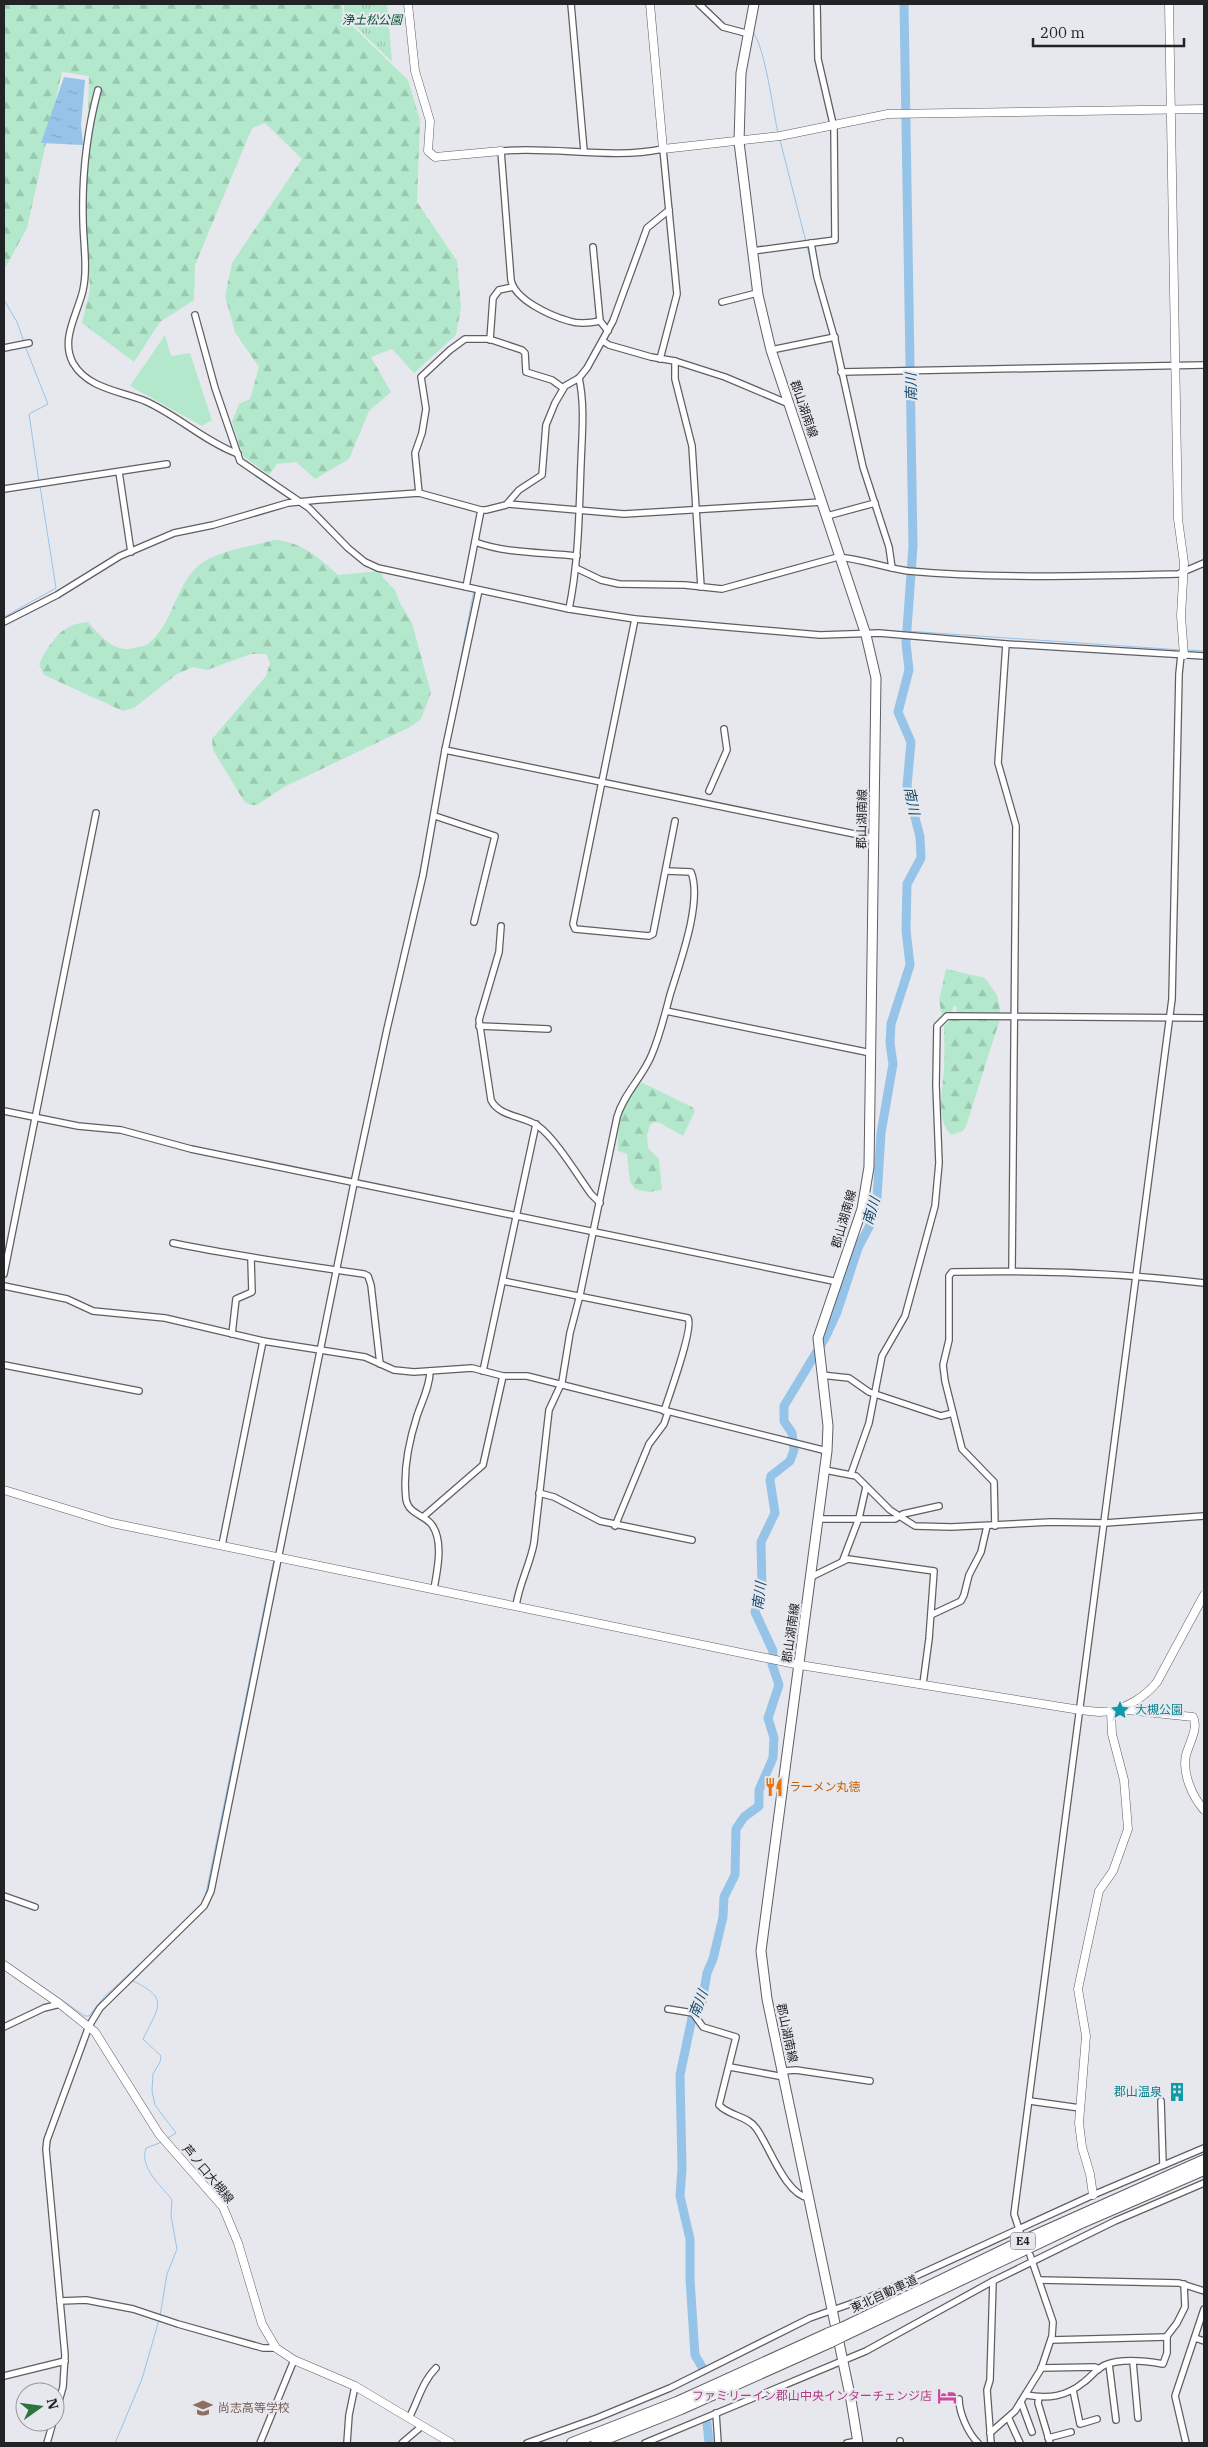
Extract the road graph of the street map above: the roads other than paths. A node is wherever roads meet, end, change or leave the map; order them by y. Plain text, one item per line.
1 (408, 4) edge
2 (571, 4) edge
3 (650, 4) edge
4 (699, 4) edge
5 (754, 4) edge
6 (818, 4) edge
7 (1169, 4) edge
8 (749, 34) junction
9 (98, 90) dead end
10 (1204, 109) edge
11 (1171, 110) junction
12 (833, 124) junction
13 (740, 142) junction
14 (663, 149) junction
15 (501, 151) junction
16 (584, 151) junction
17 (670, 210) junction
18 (811, 243) junction
19 (593, 247) dead end
20 (752, 251) junction
21 (513, 287) junction
22 (757, 293) junction
23 (722, 302) dead end
24 (195, 315) dead end
25 (600, 321) junction
26 (608, 331) junction
27 (834, 337) junction
28 (490, 340) junction
29 (603, 341) junction
30 (29, 343) dead end
31 (4, 348) edge
32 (771, 350) junction
33 (660, 359) junction
34 (675, 361) junction
35 (1175, 366) junction
36 (1204, 366) edge
37 (841, 372) junction
38 (579, 378) junction
39 (563, 388) junction
40 (789, 404) junction
41 (238, 454) junction
42 (167, 464) dead end
43 (119, 472) junction
44 (4, 489) edge
45 (419, 494) junction
46 (298, 502) junction
47 (822, 502) junction
48 (875, 503) junction
49 (508, 504) junction
50 (481, 510) junction
51 (580, 510) junction
52 (696, 511) junction
53 (827, 516) junction
54 (475, 542) junction
55 (131, 552) junction
56 (577, 556) junction
57 (841, 557) junction
58 (1204, 563) edge
59 (576, 568) junction
60 (892, 568) junction
61 (1183, 572) junction
62 (466, 587) junction
63 (701, 587) junction
64 (479, 590) junction
65 (569, 608) junction
66 (635, 619) junction
67 (4, 622) edge
68 (866, 635) junction
69 (1006, 644) junction
70 (1183, 655) junction
71 (1204, 656) edge
72 (724, 729) dead end
73 (445, 750) junction
74 (600, 782) junction
75 (709, 791) dead end
76 (96, 814) dead end
77 (435, 816) junction
78 (675, 821) dead end
79 (874, 838) junction
80 (667, 871) junction
81 (474, 922) dead end
82 (501, 926) dead end
83 (666, 1011) junction
84 (1014, 1016) junction
85 (1170, 1017) junction
86 (1204, 1018) edge
87 (479, 1026) junction
88 (548, 1029) dead end
89 (871, 1053) junction
90 (4, 1111) edge
91 (36, 1117) junction
92 (536, 1124) junction
93 (354, 1183) junction
94 (600, 1203) junction
95 (516, 1216) junction
96 (594, 1233) junction
97 (173, 1243) dead end
98 (251, 1259) junction
99 (337, 1270) junction
100 (1012, 1271) junction
101 (4, 1274) edge
102 (1137, 1275) junction
103 (503, 1280) junction
104 (838, 1282) junction
105 (1204, 1283) edge
106 (4, 1286) edge
107 (580, 1295) junction
108 (232, 1334) junction
109 (263, 1341) junction
110 (321, 1350) junction
111 (380, 1364) junction
112 (4, 1365) edge
113 (430, 1371) junction
114 (484, 1371) junction
115 (503, 1376) junction
116 (821, 1376) junction
117 (560, 1385) junction
118 (139, 1391) dead end
119 (873, 1393) junction
120 (666, 1412) junction
121 (953, 1413) junction
122 (827, 1452) junction
123 (824, 1470) junction
124 (851, 1474) junction
125 (866, 1487) junction
126 (4, 1490) edge
127 (539, 1493) junction
128 (939, 1506) dead end
129 (1204, 1516) edge
130 (423, 1517) junction
131 (899, 1518) junction
132 (819, 1519) junction
133 (858, 1520) junction
134 (1105, 1523) junction
135 (615, 1526) junction
136 (987, 1526) junction
137 (995, 1526) junction
138 (692, 1540) dead end
139 (222, 1545) junction
140 (278, 1558) junction
141 (843, 1560) junction
142 (811, 1577) junction
143 (434, 1590) junction
144 (1204, 1595) edge
145 (516, 1606) junction
146 (931, 1615) junction
147 (800, 1665) junction
148 (923, 1684) junction
149 (1080, 1710) junction
150 (1111, 1712) junction
151 (1204, 1810) edge
152 (4, 1896) edge
153 (35, 1907) dead end
154 (4, 1965) edge
155 (60, 2004) junction
156 (668, 2008) dead end
157 (90, 2026) junction
158 (4, 2027) edge
159 (730, 2068) junction
160 (783, 2074) junction
161 (870, 2081) dead end
162 (1161, 2101) dead end
163 (1030, 2102) junction
164 (1080, 2108) junction
165 (1204, 2148) edge
166 (1204, 2160) edge
167 (1163, 2165) junction
168 (1204, 2170) edge
169 (1204, 2183) edge
170 (1093, 2194) junction
171 (809, 2198) junction
172 (1020, 2232) junction
173 (1030, 2255) dead end
174 (1033, 2263) junction
175 (1040, 2280) junction
176 (993, 2281) junction
177 (1184, 2284) junction
178 (1204, 2291) edge
179 (60, 2301) junction
180 (832, 2310) junction
181 (1204, 2310) edge
182 (845, 2331) junction
183 (1167, 2337) junction
184 (830, 2338) junction
185 (1195, 2338) junction
186 (1051, 2340) junction
187 (1204, 2341) edge
188 (276, 2348) junction
189 (294, 2360) junction
190 (65, 2361) junction
191 (843, 2361) junction
192 (1133, 2362) junction
193 (1109, 2364) junction
194 (436, 2368) dead end
195 (1041, 2368) junction
196 (1099, 2369) junction
197 (4, 2376) edge
198 (63, 2382) edge
199 (355, 2386) junction
200 (1073, 2390) junction
201 (1026, 2394) junction
202 (1039, 2397) junction
203 (958, 2399) dead end
204 (1021, 2402) junction
205 (716, 2413) junction
206 (409, 2418) junction
207 (1138, 2418) dead end
208 (1009, 2419) junction
209 (1097, 2419) dead end
210 (1116, 2420) dead end
211 (422, 2426) junction
212 (1032, 2432) dead end
213 (1071, 2432) dead end
214 (990, 2433) junction
215 (660, 2437) junction
216 (1049, 2440) edge
217 (858, 2442) edge
218 (260, 2443) edge
219 (347, 2443) edge
220 (402, 2443) edge
221 (451, 2443) edge
222 (528, 2443) edge
223 (572, 2443) edge
224 (596, 2443) edge
225 (645, 2443) edge
226 (663, 2443) edge
227 (718, 2443) edge
228 (847, 2443) edge
229 (978, 2443) edge
230 (990, 2443) edge
231 (1020, 2443) edge
232 (1186, 2443) edge

1 - 15 street
2 - 16 street
3 - 14 street
4 - 8 street
5 - 8 main road, 郡山湖南線
6 - 12 street
7 - 11 street
8 - 13 main road, 郡山湖南線
9 - 41 street
10 - 11 street
11 - 12 street
11 - 35 street
12 - 13 street
12 - 18 street
13 - 14 street
13 - 20 main road, 郡山湖南線
14 - 16 street
14 - 17 street
15 - 16 street
15 - 21 street
17 - 26 street
17 - 33 street
18 - 20 street
18 - 27 street
19 - 25 street
20 - 22 main road, 郡山湖南線
21 - 25 street
21 - 28 street
22 - 23 street
22 - 32 main road, 郡山湖南線
24 - 41 street
25 - 26 street
26 - 29 street
27 - 32 street
27 - 37 street
28 - 39 street
28 - 45 street
29 - 33 street
29 - 38 street
30 - 31 street
32 - 40 main road, 郡山湖南線
33 - 34 street
34 - 40 street
34 - 52 street
35 - 36 street
35 - 37 street
35 - 61 street
37 - 48 street
38 - 39 street
38 - 51 street
39 - 49 street
40 - 47 main road, 郡山湖南線
41 - 46 street
42 - 43 street
43 - 44 street
43 - 55 street
45 - 46 street
45 - 50 street
46 - 55 street
46 - 62 street
47 - 52 street
47 - 53 main road, 郡山湖南線
48 - 53 street
48 - 60 street
49 - 50 street
49 - 51 street
50 - 54 street
51 - 52 street
51 - 56 street
52 - 63 street
53 - 57 main road, 郡山湖南線
54 - 56 street
54 - 62 street
55 - 67 street
56 - 59 street
57 - 60 street
57 - 63 street
57 - 68 main road, 郡山湖南線
58 - 61 street
59 - 63 street
59 - 65 street
60 - 61 street
61 - 70 street
62 - 64 street
64 - 65 street
64 - 73 street
65 - 66 street
66 - 68 street
66 - 74 street
68 - 69 street
68 - 79 main road, 郡山湖南線
69 - 70 street
69 - 84 street
70 - 71 street
70 - 85 street
72 - 75 street
73 - 74 street
73 - 77 street
74 - 79 street
74 - 80 street
76 - 91 street
77 - 81 street
77 - 93 street
78 - 80 street
79 - 89 main road, 郡山湖南線
80 - 83 street
82 - 87 street
83 - 89 street
83 - 94 street
84 - 85 street
84 - 100 street
84 - 119 street
85 - 86 street
85 - 102 street
87 - 88 street
87 - 92 street
89 - 104 main road, 郡山湖南線
90 - 91 street
91 - 93 street
91 - 101 street
92 - 94 street
92 - 95 street
93 - 95 street
93 - 99 street
94 - 96 street
95 - 96 street
95 - 103 street
96 - 104 street
96 - 107 street
97 - 98 street
98 - 99 street
98 - 108 street
99 - 110 street
99 - 111 street
100 - 102 street
100 - 121 street
102 - 105 street
102 - 134 street
103 - 107 street
103 - 114 street
104 - 116 main road, 郡山湖南線
106 - 108 street
107 - 117 street
107 - 120 street
108 - 109 street
109 - 110 street
109 - 139 street
110 - 111 street
110 - 140 street
111 - 113 street
112 - 118 street
113 - 114 street
113 - 130 street
114 - 115 street
115 - 117 street
115 - 130 street
116 - 119 street
116 - 122 main road, 郡山湖南線
117 - 120 street
117 - 127 street
119 - 121 street
119 - 124 street
120 - 122 street
120 - 135 street
121 - 137 street
122 - 123 main road, 郡山湖南線
123 - 124 street
123 - 132 main road, 郡山湖南線
124 - 125 street
125 - 131 street
125 - 133 street
126 - 139 street
127 - 135 street
127 - 145 street
128 - 131 street
129 - 134 street
130 - 143 street
131 - 133 street
131 - 136 street
132 - 133 street
132 - 142 main road, 郡山湖南線
133 - 141 street
134 - 137 street
134 - 149 street
135 - 138 street
136 - 137 street
136 - 146 street
139 - 140 street
140 - 143 street
140 - 157 street
141 - 142 street
141 - 146 street
142 - 147 main road, 郡山湖南線
143 - 145 street
144 - 150 street
145 - 147 street
146 - 148 street
147 - 148 street
147 - 160 main road, 郡山湖南線
148 - 149 street
149 - 150 street
149 - 163 street
150 - 151 street
150 - 164 street
152 - 153 street
154 - 155 street, 芦ノ口大槻線
155 - 157 street, 芦ノ口大槻線
155 - 158 street
156 - 159 street
157 - 179 street
157 - 188 street, 芦ノ口大槻線
159 - 160 street
159 - 171 street
160 - 161 street
160 - 171 main road, 郡山湖南線
162 - 167 street
163 - 164 street
163 - 172 street
164 - 170 street
165 - 167 street
166 - 182 highway, 東北自動車道 / E4
167 - 170 street
168 - 182 highway, 東北自動車道 / E4
169 - 174 street
170 - 172 street
171 - 180 main road, 郡山湖南線
172 - 180 street
173 - 174 street
174 - 175 street
174 - 176 street
175 - 177 street
175 - 186 street
176 - 191 street
176 - 214 street
177 - 178 street
177 - 183 street
179 - 188 street
179 - 190 street
180 - 191 main road, 郡山湖南線
180 - 222 street
181 - 185 street
182 - 184 highway, 東北自動車道 / E4, bridge
183 - 186 street
183 - 192 street
184 - 223 highway, 東北自動車道 / E4
184 - 224 highway, 東北自動車道 / E4
185 - 187 street
185 - 232 street
186 - 195 street
188 - 189 street, 芦ノ口大槻線
189 - 199 street, 芦ノ口大槻線
189 - 218 street
190 - 197 street
190 - 198 street
191 - 205 street
191 - 217 main road, 郡山湖南線
192 - 193 street
192 - 207 street
193 - 196 street
193 - 210 street
194 - 206 street
195 - 196 street
195 - 201 street
196 - 200 street
199 - 206 street, 芦ノ口大槻線
199 - 219 street
200 - 202 street
200 - 209 street
201 - 202 street
201 - 204 street
202 - 216 street
203 - 229 street
204 - 208 street
204 - 212 street
205 - 215 street
205 - 227 street
206 - 211 street, 芦ノ口大槻線
208 - 214 street
208 - 231 street
211 - 220 street
211 - 221 street, 芦ノ口大槻線
213 - 216 street
214 - 230 street
215 - 225 street
215 - 226 street
217 - 228 street

